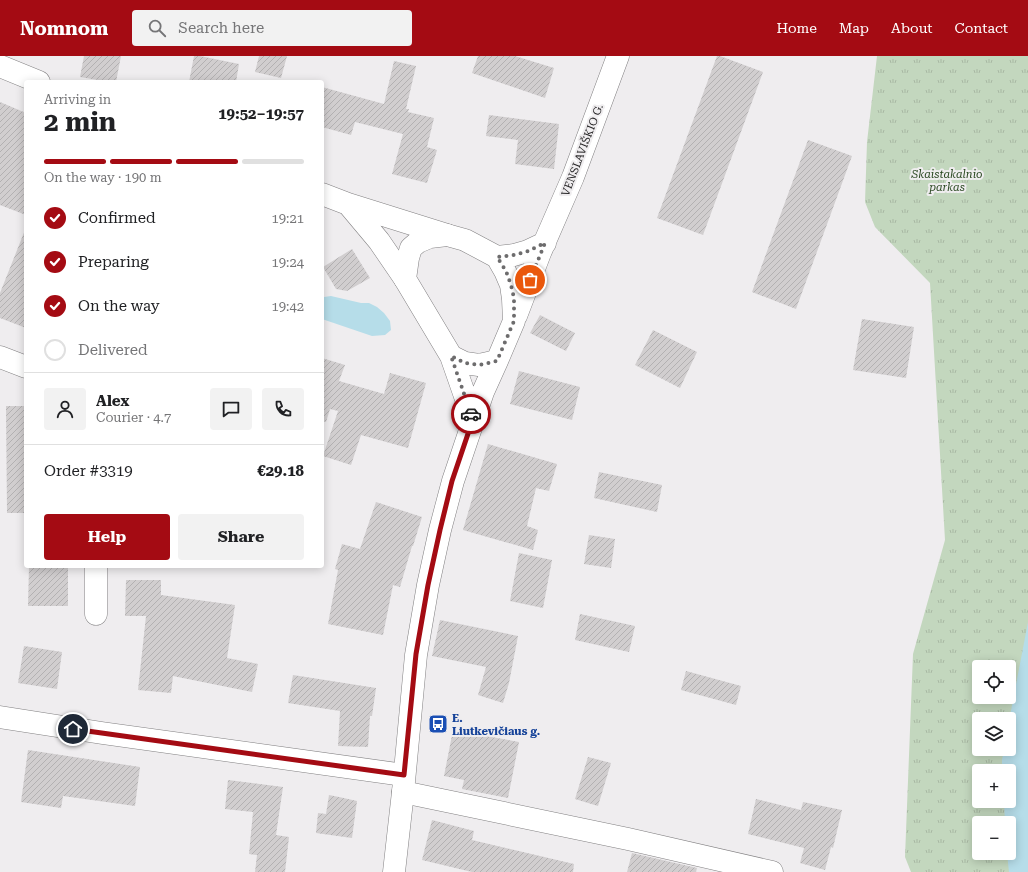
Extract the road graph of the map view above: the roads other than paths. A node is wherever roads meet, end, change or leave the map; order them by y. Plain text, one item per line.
1 (618, 56) edge
2 (0, 66) edge
3 (34, 80) edge
4 (324, 195) edge
5 (348, 204) junction
6 (447, 235) junction
7 (545, 243) junction
8 (497, 257) junction
9 (405, 279) junction
10 (514, 321) junction
11 (451, 356) junction
12 (0, 357) edge
13 (497, 361) junction
14 (24, 366) edge
15 (473, 419) junction
16 (96, 568) edge
17 (96, 614) dead end
18 (0, 716) edge
19 (403, 784) junction
20 (394, 872) edge
21 (772, 872) edge

1 - 7 main road, VENSLAVIŠKIO G.
2 - 3 main road
4 - 5 main road
5 - 6 main road
5 - 9 main road
6 - 8 main road
6 - 9 main road
7 - 8 main road
7 - 10 main road, VENSLAVIŠKIO G.
8 - 10 main road
9 - 11 main road
10 - 13 main road
11 - 13 main road
11 - 15 main road
12 - 14 main road
13 - 15 main road
15 - 19 main road
16 - 17 main road
18 - 19 main road
19 - 20 main road
19 - 21 main road

